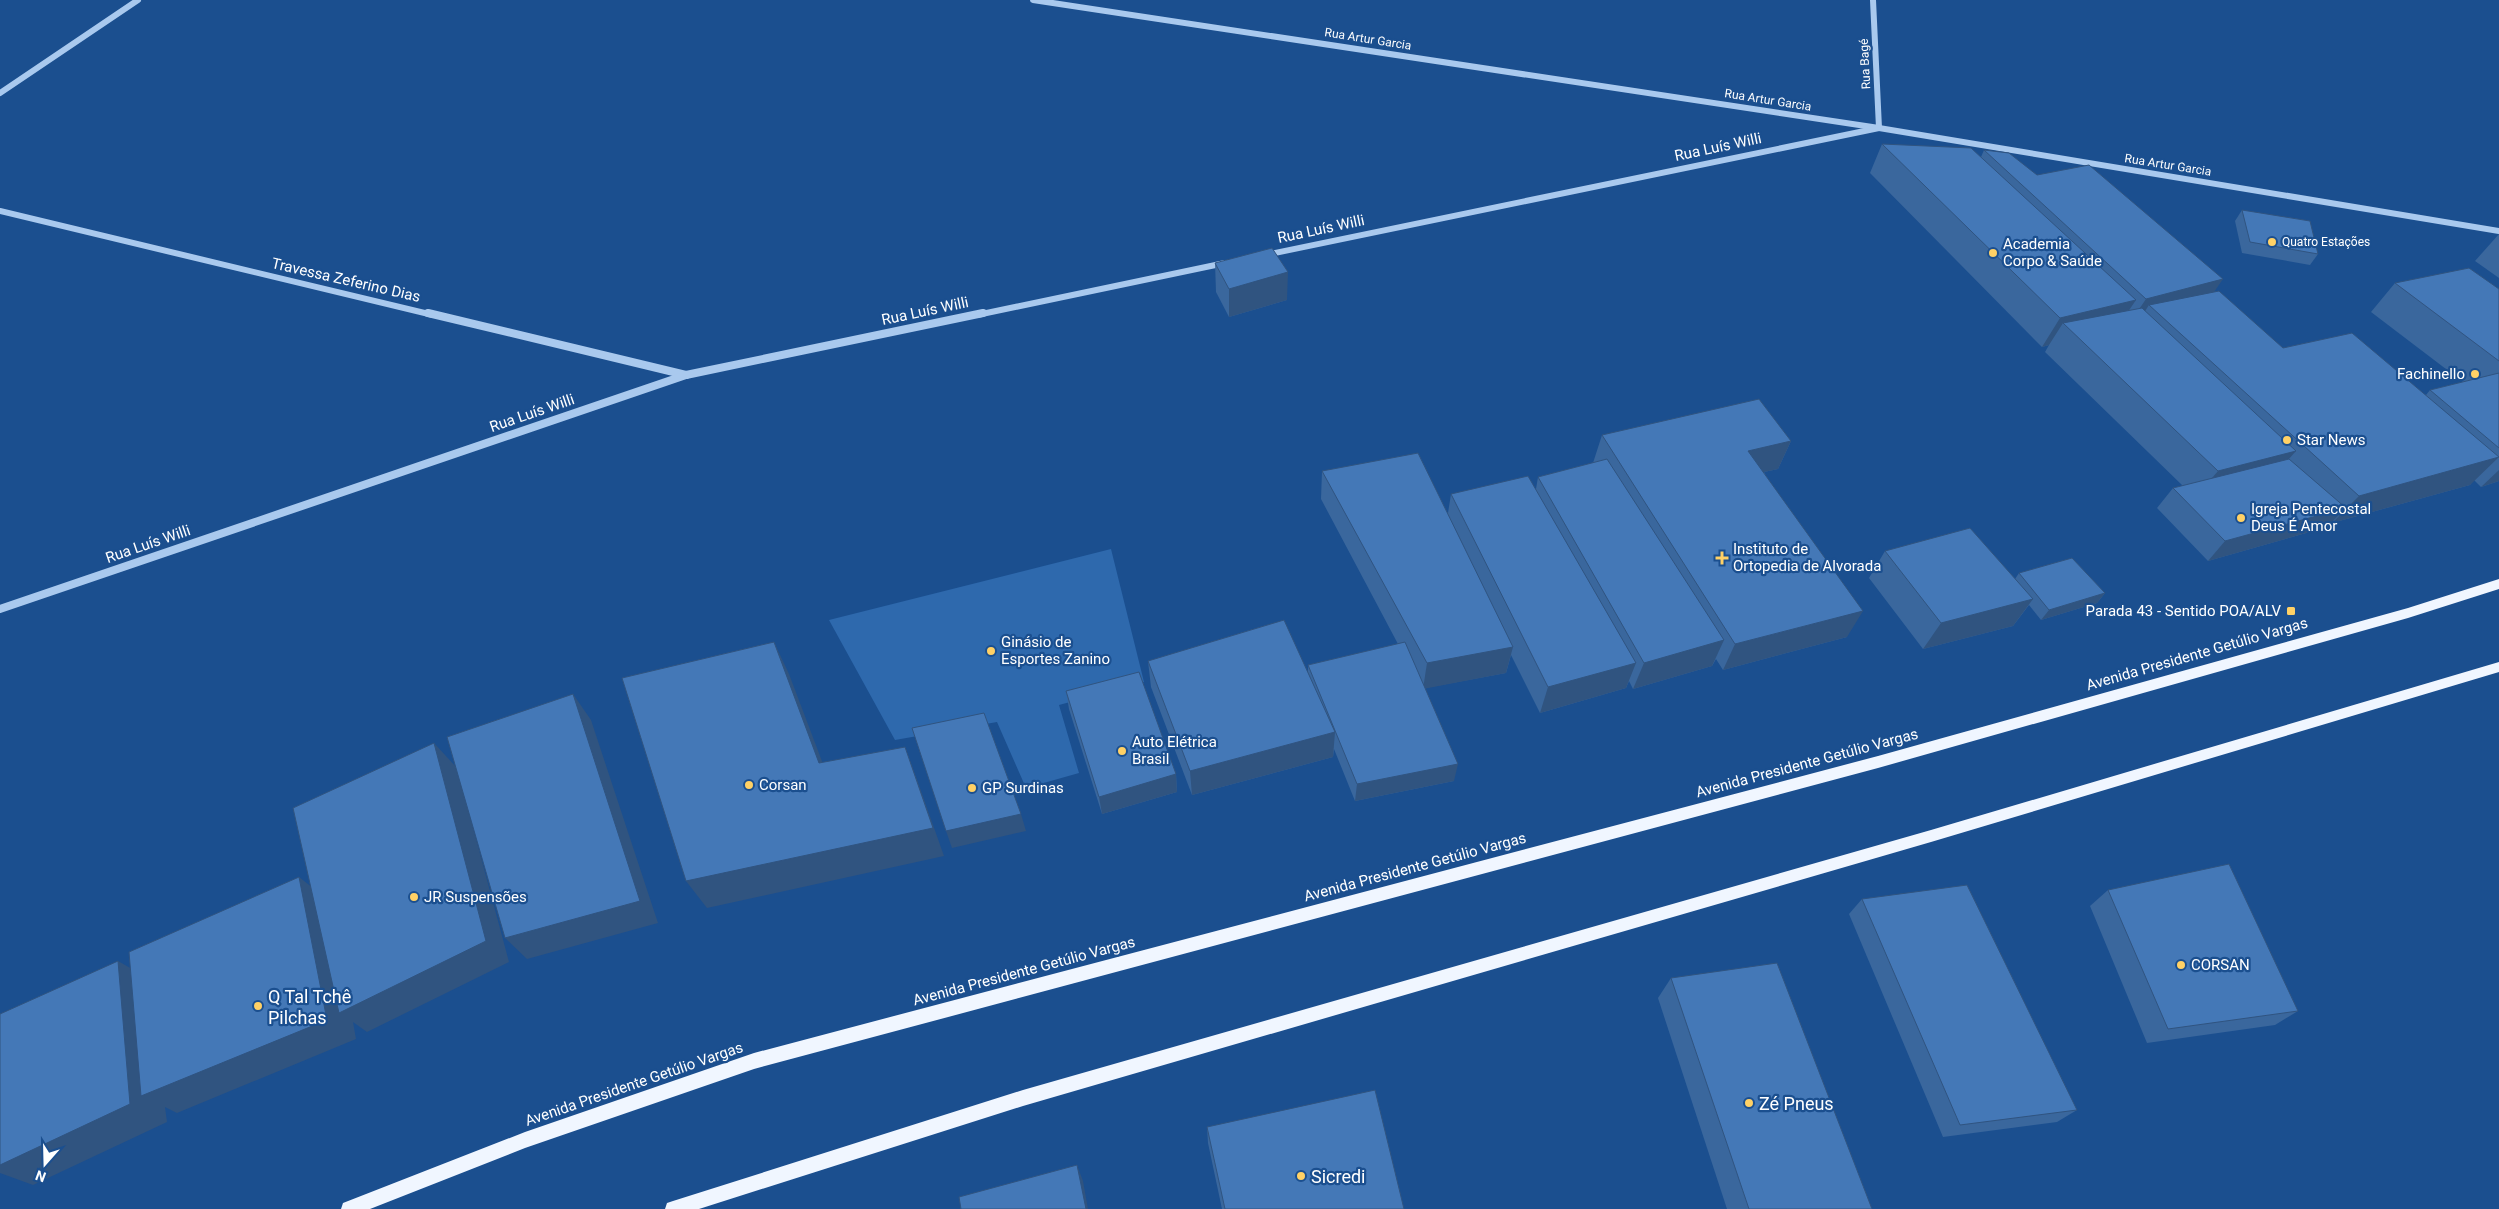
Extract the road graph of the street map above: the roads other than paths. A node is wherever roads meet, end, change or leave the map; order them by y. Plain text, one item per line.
1 (138, 0) edge
2 (1032, 0) edge
3 (1873, 0) edge
4 (0, 93) edge
5 (1879, 128) junction
6 (0, 211) edge
7 (2499, 231) edge
8 (1253, 257) edge
9 (1234, 262) edge
10 (686, 375) junction
11 (2499, 584) edge
12 (0, 609) edge
13 (2499, 667) edge
14 (678, 1208) edge
15 (350, 1209) edge

1 - 4 street
2 - 5 street, Rua Artur Garcia
3 - 5 street, Rua Bagé
5 - 7 street, Rua Artur Garcia
5 - 8 street, Rua Luís Willi
6 - 10 street, Travessa Zeferino Dias
9 - 10 street, Rua Luís Willi
10 - 12 street, Rua Luís Willi
11 - 15 main road, Avenida Presidente Getúlio Vargas
13 - 14 main road

